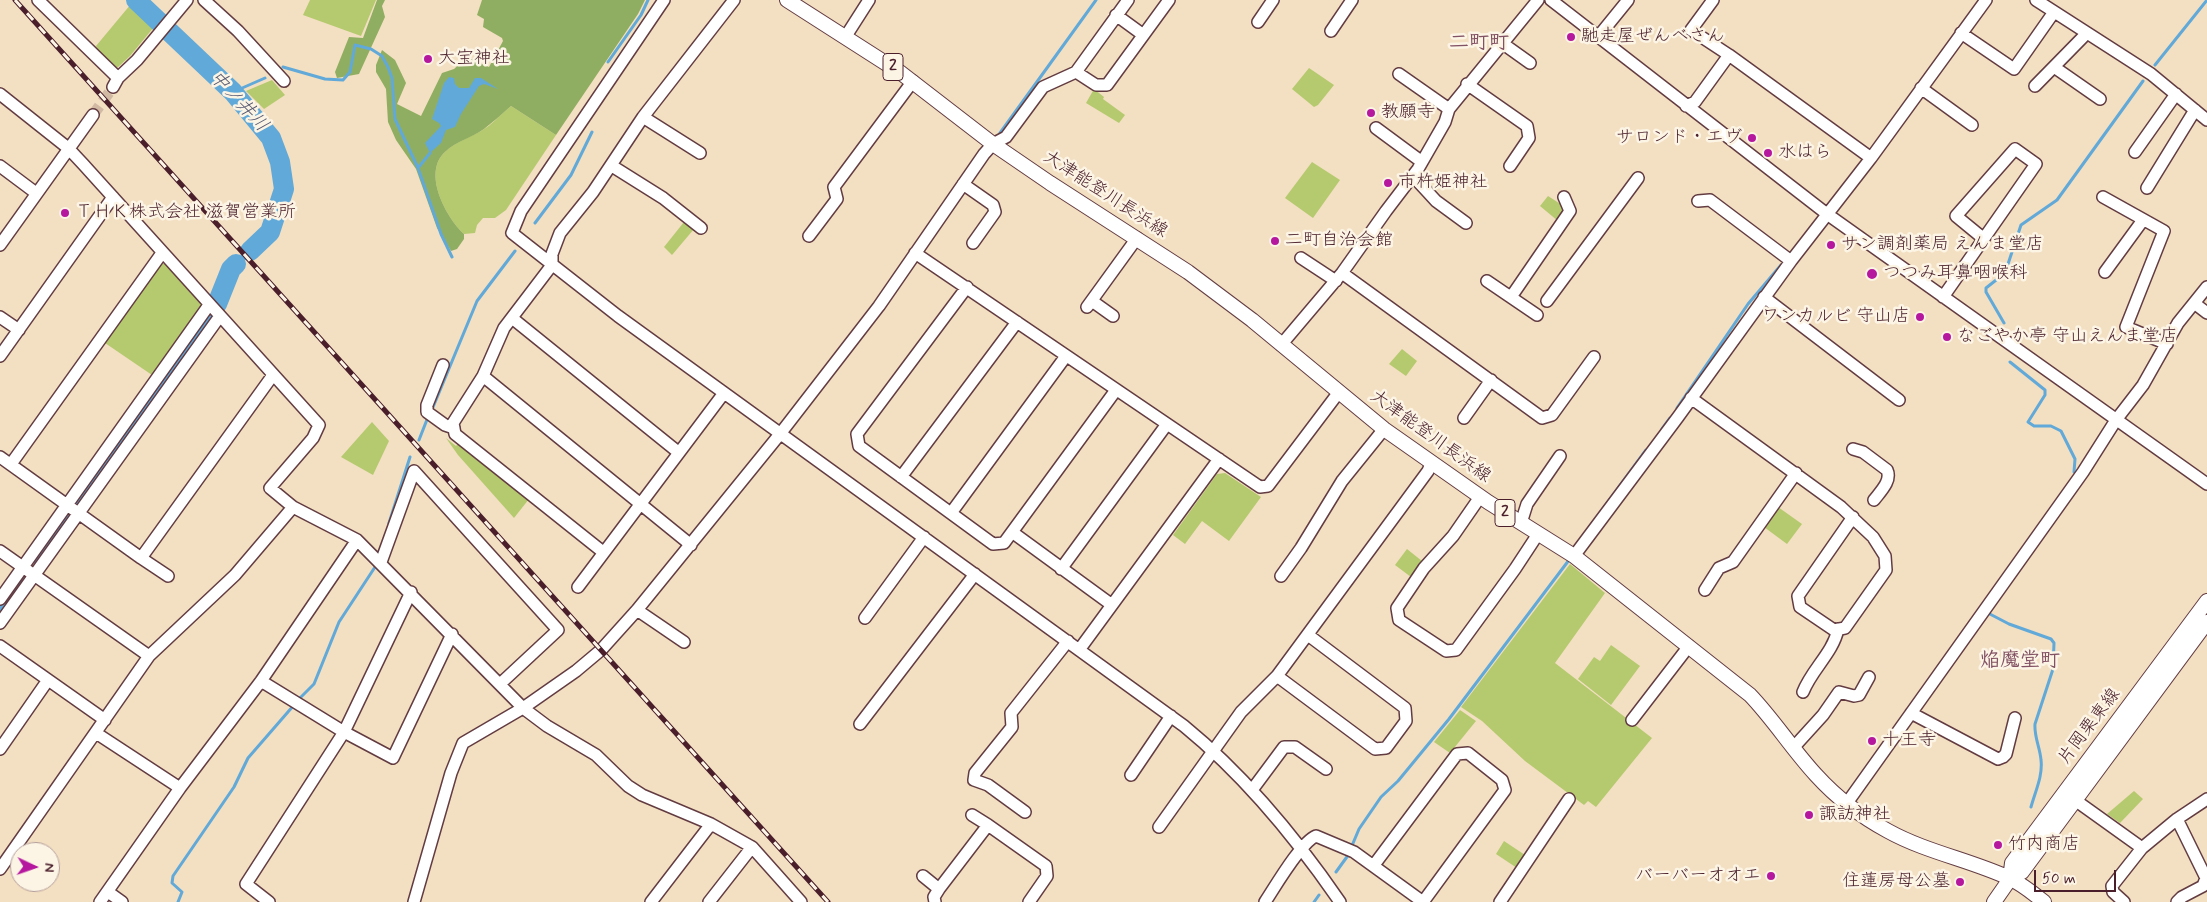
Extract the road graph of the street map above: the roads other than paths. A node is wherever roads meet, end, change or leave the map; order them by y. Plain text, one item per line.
1 (38, 0) edge
2 (187, 0) edge
3 (204, 0) edge
4 (664, 0) edge
5 (734, 0) edge
6 (787, 0) edge
7 (869, 0) edge
8 (1128, 0) edge
9 (1169, 0) edge
10 (1273, 0) edge
11 (1352, 0) edge
12 (1538, 0) edge
13 (1550, 0) edge
14 (1628, 0) edge
15 (1713, 0) edge
16 (1986, 0) edge
17 (2036, 0) edge
18 (2054, 12) junction
19 (1116, 15) junction
20 (1258, 22) dead end
21 (1331, 31) dead end
22 (1961, 33) junction
23 (2087, 33) junction
24 (1142, 34) junction
25 (846, 36) junction
26 (1598, 37) junction
27 (1502, 43) junction
28 (1729, 55) junction
29 (1530, 63) dead end
30 (2054, 67) junction
31 (1076, 72) junction
32 (1399, 74) dead end
33 (284, 81) dead end
34 (913, 82) junction
35 (1468, 84) junction
36 (2035, 86) dead end
37 (1922, 88) junction
38 (0, 94) edge
39 (2176, 94) junction
40 (2100, 99) dead end
41 (1686, 106) junction
42 (1448, 109) junction
43 (2195, 110) junction
44 (93, 114) tunnel mouth
45 (643, 117) junction
46 (2207, 120) edge
47 (1972, 125) dead end
48 (1376, 128) dead end
49 (993, 144) junction
50 (68, 148) junction
51 (2135, 152) dead end
52 (700, 153) dead end
53 (1868, 156) junction
54 (1422, 162) junction
55 (0, 166) edge
56 (612, 166) junction
57 (1510, 166) dead end
58 (1413, 176) junction
59 (1638, 178) dead end
60 (963, 184) junction
61 (2147, 188) dead end
62 (36, 193) junction
63 (113, 197) junction
64 (1564, 197) dead end
65 (2103, 197) dead end
66 (1698, 201) dead end
67 (1827, 214) junction
68 (2143, 220) junction
69 (1466, 223) dead end
70 (701, 228) dead end
71 (809, 236) dead end
72 (1137, 238) junction
73 (1984, 238) junction
74 (973, 243) dead end
75 (0, 245) edge
76 (162, 253) junction
77 (915, 253) junction
78 (1301, 258) dead end
79 (1791, 260) junction
80 (552, 265) junction
81 (2105, 272) dead end
82 (1339, 277) junction
83 (1487, 281) dead end
84 (967, 287) junction
85 (2207, 287) edge
86 (1511, 297) junction
87 (1943, 297) junction
88 (1764, 298) junction
89 (1547, 301) dead end
90 (2194, 303) junction
91 (209, 305) junction
92 (2207, 313) edge
93 (1537, 315) dead end
94 (220, 316) junction
95 (1113, 316) dead end
96 (0, 317) edge
97 (512, 318) junction
98 (1017, 322) junction
99 (19, 330) junction
100 (1281, 344) junction
101 (2167, 344) junction
102 (0, 356) edge
103 (1066, 356) junction
104 (1594, 357) dead end
105 (444, 365) dead end
106 (273, 375) junction
107 (483, 376) junction
108 (1491, 380) junction
109 (1116, 390) junction
110 (1339, 392) junction
111 (724, 393) junction
112 (1692, 398) junction
113 (1899, 400) dead end
114 (1464, 418) dead end
115 (2116, 420) junction
116 (1167, 424) junction
117 (454, 428) junction
118 (1384, 429) junction
119 (780, 434) junction
120 (1853, 449) dead end
121 (678, 452) junction
122 (1560, 456) dead end
123 (0, 457) edge
124 (1218, 459) junction
125 (11, 464) junction
126 (1431, 464) junction
127 (1796, 473) junction
128 (901, 477) junction
129 (2207, 484) edge
130 (1480, 497) junction
131 (1874, 500) dead end
132 (640, 502) junction
133 (67, 505) junction
134 (293, 507) junction
135 (951, 513) junction
136 (79, 514) junction
137 (1853, 517) junction
138 (1521, 523) junction
139 (1012, 532) junction
140 (1538, 534) junction
141 (924, 537) junction
142 (357, 540) junction
143 (690, 545) junction
144 (0, 551) edge
145 (603, 552) junction
146 (1574, 556) junction
147 (141, 558) junction
148 (380, 562) junction
149 (23, 568) junction
150 (1061, 569) junction
151 (975, 574) junction
152 (34, 575) junction
153 (168, 576) dead end
154 (1281, 576) dead end
155 (578, 587) dead end
156 (1705, 590) dead end
157 (410, 592) junction
158 (0, 600) edge
159 (2207, 600) edge
160 (1112, 605) junction
161 (637, 610) junction
162 (865, 618) dead end
163 (2207, 622) edge
164 (0, 623) edge
165 (1838, 630) junction
166 (452, 634) junction
167 (1308, 634) junction
168 (1068, 641) junction
169 (684, 642) dead end
170 (0, 646) edge
171 (1689, 646) junction
172 (1079, 650) junction
173 (149, 656) junction
174 (1277, 676) junction
175 (1869, 677) dead end
176 (48, 680) junction
177 (261, 681) junction
178 (500, 684) junction
179 (1803, 692) dead end
180 (523, 708) junction
181 (1911, 713) junction
182 (1171, 716) junction
183 (2015, 718) dead end
184 (105, 720) junction
185 (1632, 720) dead end
186 (860, 724) dead end
187 (344, 732) junction
188 (96, 733) junction
189 (1794, 748) junction
190 (0, 749) edge
191 (1213, 750) junction
192 (1326, 769) dead end
193 (1131, 775) dead end
194 (180, 788) junction
195 (1252, 790) junction
196 (1569, 799) dead end
197 (2207, 799) edge
198 (2075, 800) junction
199 (1847, 803) junction
200 (1025, 812) dead end
201 (972, 815) dead end
202 (2177, 819) junction
203 (711, 824) junction
204 (988, 826) junction
205 (1159, 827) dead end
206 (752, 847) junction
207 (2142, 848) junction
208 (1301, 850) junction
209 (1374, 865) junction
210 (0, 869) edge
211 (923, 876) dead end
212 (2010, 879) junction
213 (939, 889) junction
214 (108, 892) junction
215 (100, 902) edge
216 (122, 902) edge
217 (269, 902) edge
218 (414, 902) edge
219 (650, 902) edge
220 (709, 902) edge
221 (801, 902) edge
222 (934, 902) edge
223 (1029, 902) edge
224 (1265, 902) edge
225 (1340, 902) edge
226 (1423, 902) edge
227 (1500, 902) edge
228 (1994, 902) edge
229 (2044, 902) edge
230 (2124, 902) edge
231 (2177, 902) edge

1 - 2 street
3 - 33 street
4 - 80 street
5 - 45 street
6 - 25 main road, 大津能登川長浜線 / 2
7 - 25 street
8 - 19 street
9 - 24 street
10 - 20 street
11 - 21 street
12 - 27 street
13 - 26 street
14 - 26 street
15 - 28 street
16 - 22 street
17 - 18 street
18 - 22 street
18 - 23 street
19 - 24 street
19 - 31 street
22 - 37 street
23 - 30 street
23 - 39 street
24 - 31 street
25 - 34 main road, 大津能登川長浜線 / 2
26 - 41 street
27 - 29 street
27 - 35 street
28 - 41 street
28 - 53 street
30 - 36 street
30 - 40 street
31 - 49 street
32 - 42 street
34 - 49 main road, 大津能登川長浜線 / 2
34 - 71 street
35 - 42 street
35 - 57 street
37 - 47 street
37 - 53 street
38 - 50 street
39 - 43 street
39 - 51 street
41 - 67 street
42 - 54 street
43 - 46 street
43 - 61 street
44 - 50 street
45 - 52 street
45 - 56 street
48 - 54 street
49 - 60 street
49 - 72 main road, 大津能登川長浜線 / 2
50 - 62 street
50 - 63 street
53 - 67 street
54 - 58 street
55 - 62 street
56 - 70 street
56 - 80 street
58 - 69 street
58 - 82 street
59 - 89 street
60 - 74 street
60 - 77 street
62 - 75 street
63 - 76 street
63 - 99 street
64 - 86 street
65 - 68 street
66 - 79 street
67 - 79 street
67 - 87 street
68 - 81 street
68 - 101 street
72 - 95 street
72 - 100 main road, 大津能登川長浜線 / 2
73 - 73 street
73 - 87 street
76 - 91 street
76 - 125 street
77 - 84 street
77 - 119 street
78 - 82 street
79 - 88 street
80 - 97 street
80 - 111 street
82 - 100 street
82 - 108 street
83 - 86 street
84 - 98 street
84 - 128 street
85 - 90 street
86 - 93 street
87 - 115 street
88 - 112 street
88 - 113 street
90 - 92 street
90 - 101 street
91 - 94 street
91 - 133 street
94 - 106 street
94 - 136 street
96 - 99 street
97 - 107 street
97 - 121 street
98 - 103 street
98 - 128 street
99 - 102 street
100 - 110 main road, 大津能登川長浜線 / 2
101 - 115 street
103 - 109 street
103 - 135 street
104 - 108 street
105 - 117 street
106 - 134 street
106 - 147 street
107 - 117 street
107 - 132 street
108 - 114 street
109 - 116 street
109 - 139 street
110 - 118 main road, 大津能登川長浜線 / 2
110 - 124 street
111 - 119 street
111 - 121 street
112 - 127 street
112 - 146 street
115 - 129 street
115 - 181 street
116 - 124 street
116 - 150 street
117 - 145 street
118 - 126 main road, 大津能登川長浜線 / 2
118 - 154 street
119 - 141 street
119 - 143 street
120 - 131 street
121 - 132 street
122 - 138 street
123 - 125 street
124 - 160 street
125 - 133 street
126 - 130 main road, 大津能登川長浜線 / 2
126 - 167 street
127 - 137 street
127 - 156 street
128 - 135 street
130 - 138 main road, 大津能登川長浜線 / 2
130 - 140 street
132 - 143 street
132 - 145 street
133 - 136 street
133 - 149 street
134 - 142 street
134 - 173 street
135 - 139 street
136 - 147 street
136 - 152 street
137 - 165 street
137 - 165 street
138 - 140 main road, 大津能登川長浜線 / 2
139 - 150 street
140 - 146 main road, 大津能登川長浜線 / 2
141 - 151 street
141 - 162 street
142 - 148 street
142 - 177 street
143 - 161 street
144 - 149 street
145 - 155 street
146 - 171 main road, 大津能登川長浜線 / 2
147 - 153 street
148 - 157 street
148 - 178 street
149 - 152 street
149 - 158 street
150 - 160 street
151 - 168 street
151 - 186 street
152 - 164 street
152 - 173 street
157 - 166 street
157 - 187 street
159 - 212 main road, 片岡栗東線
160 - 172 street
161 - 169 street
161 - 180 street
163 - 198 main road, 片岡栗東線
165 - 179 street
166 - 178 street
166 - 187 street
167 - 174 street
167 - 174 street
168 - 172 street
168 - 200 street
170 - 176 street
171 - 185 street
171 - 189 main road, 大津能登川長浜線 / 2
172 - 182 street
173 - 184 street
174 - 191 street
175 - 189 street
176 - 184 street
176 - 190 street
177 - 187 street
177 - 194 street
178 - 180 street
180 - 203 street
180 - 218 street
181 - 183 street
181 - 199 street
182 - 191 street
182 - 193 street
184 - 188 street
187 - 217 street
188 - 194 street
188 - 210 street
189 - 199 main road, 大津能登川長浜線 / 2
191 - 195 street
191 - 205 street
192 - 195 street
194 - 214 street
195 - 208 street
196 - 227 street
197 - 202 street
198 - 207 street
198 - 212 main road, 片岡栗東線
199 - 212 main road, 大津能登川長浜線 / 2
201 - 204 street
202 - 207 street
202 - 231 street
203 - 206 street
203 - 219 street
204 - 213 street
204 - 223 street
206 - 220 street
206 - 221 street
207 - 230 street
208 - 209 street
208 - 224 street
208 - 225 street
209 - 226 street
209 - 226 street
211 - 213 street
212 - 228 main road, 片岡栗東線
212 - 229 main road, 大津能登川長浜線 / 2
213 - 222 street
214 - 215 street
214 - 216 street

